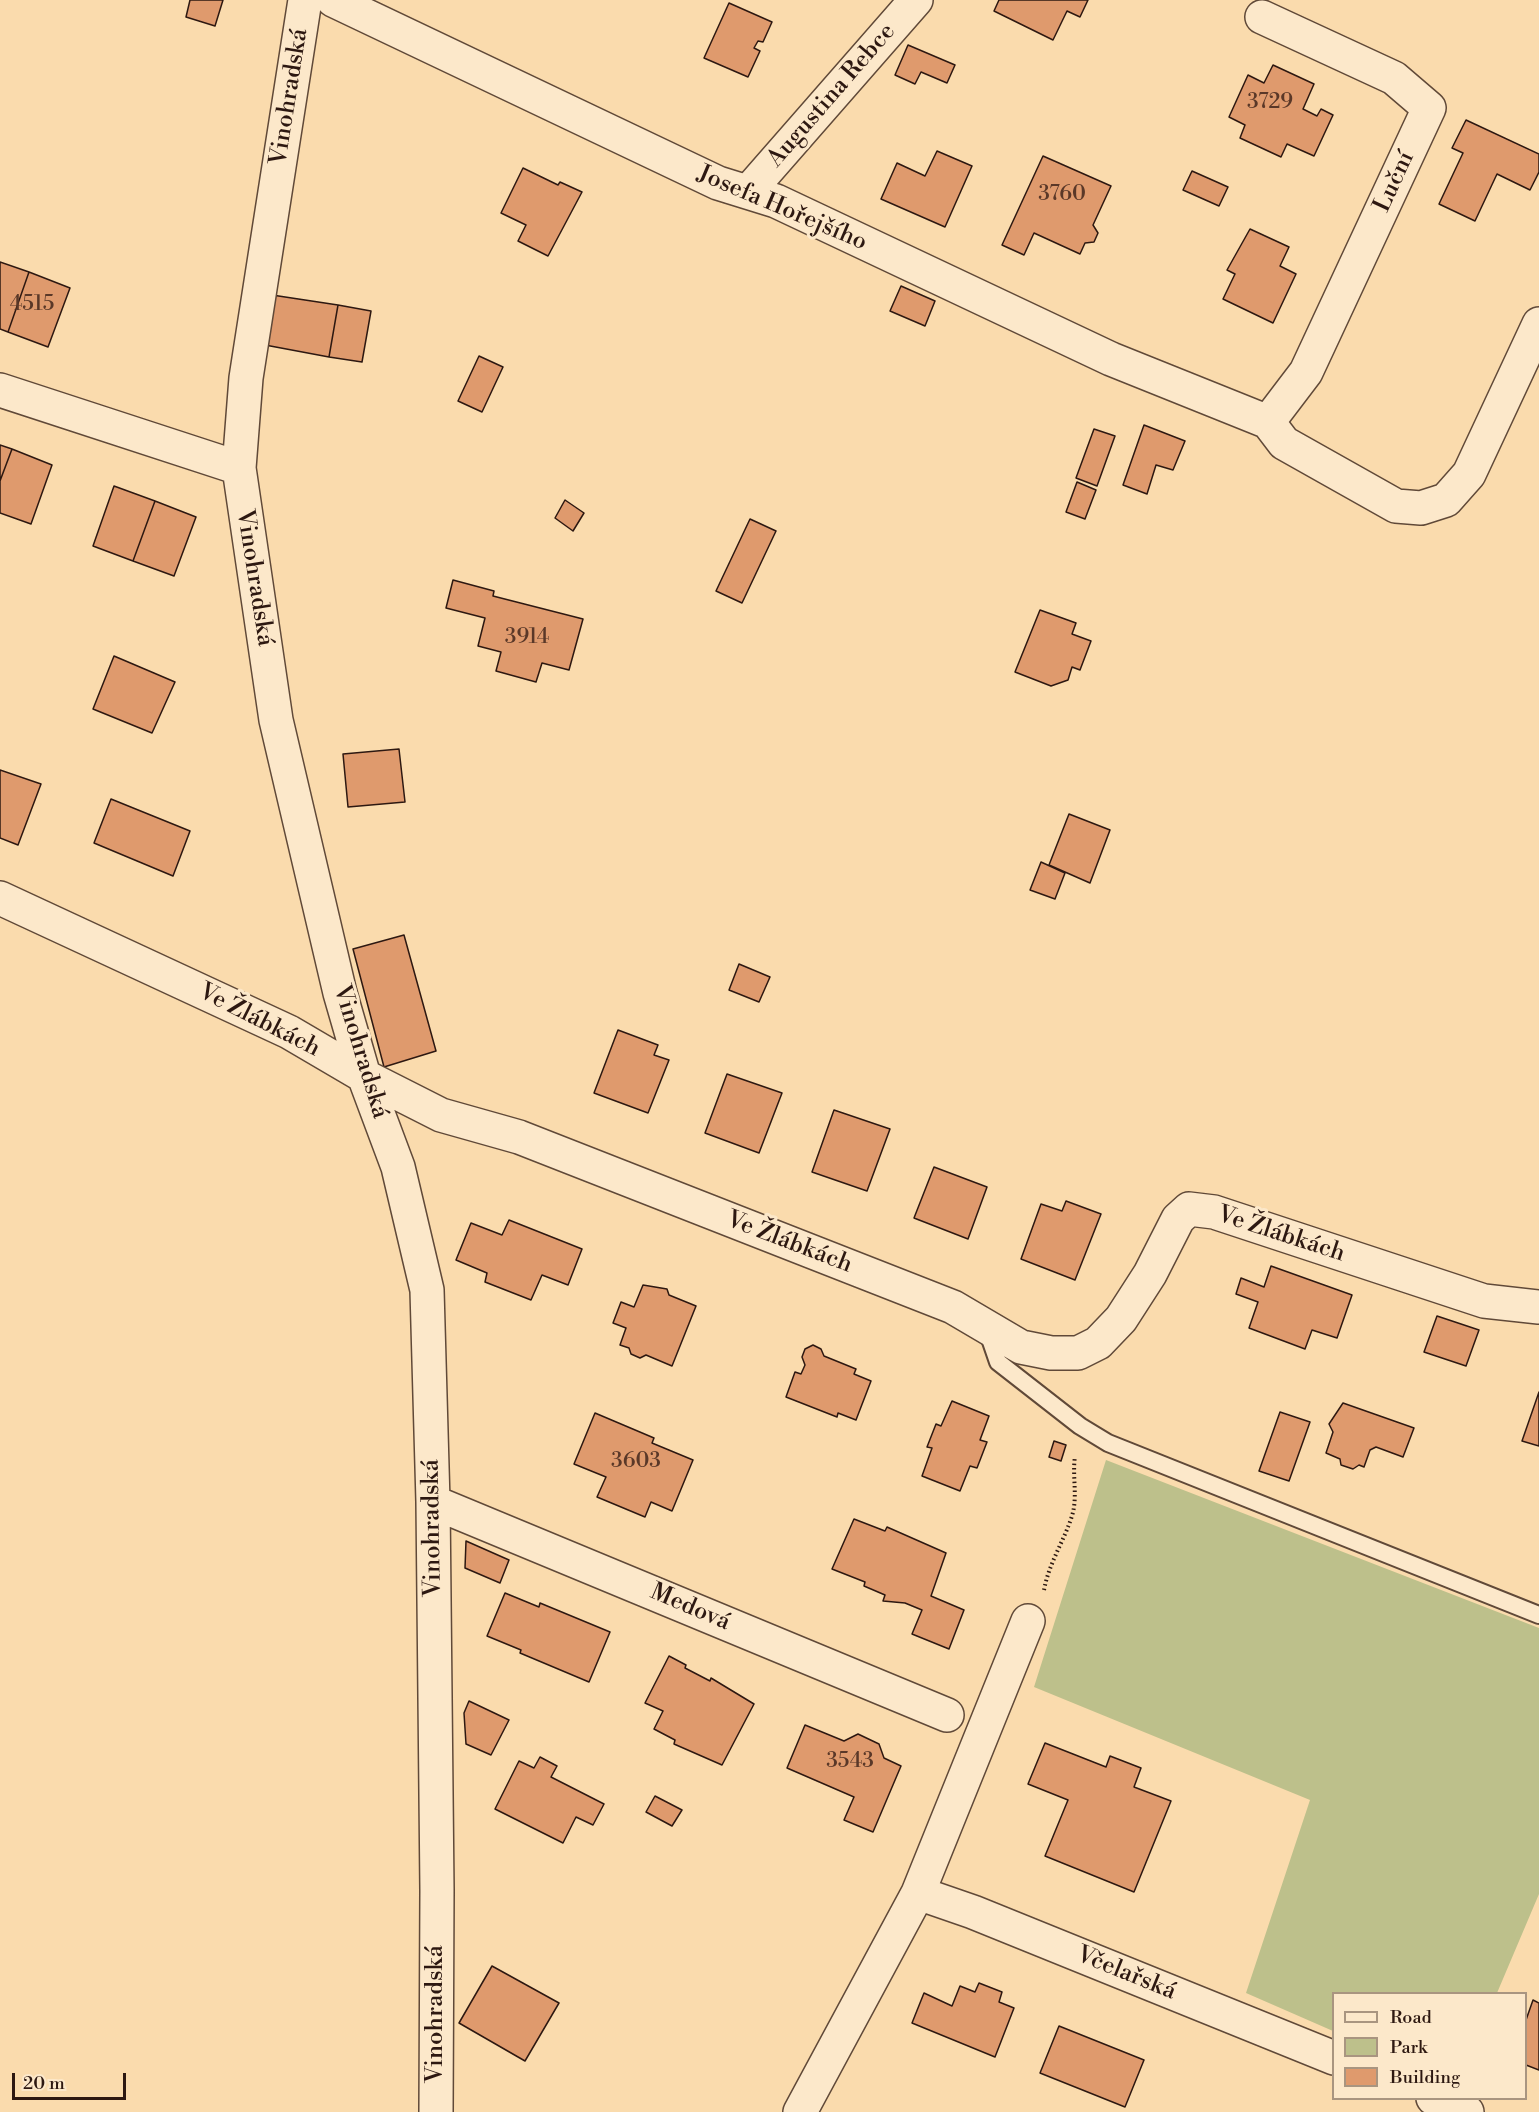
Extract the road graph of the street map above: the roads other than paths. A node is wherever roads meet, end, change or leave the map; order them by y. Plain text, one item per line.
1 (305, 0) edge
2 (333, 0) edge
3 (916, 0) edge
4 (1262, 17) dead end
5 (748, 192) junction
6 (1539, 324) edge
7 (0, 390) edge
8 (1268, 422) junction
9 (239, 468) junction
10 (0, 898) edge
11 (364, 1076) junction
12 (1539, 1307) edge
13 (986, 1326) junction
14 (433, 1502) junction
15 (1539, 1615) edge
16 (1028, 1621) road end
17 (947, 1715) dead end
18 (918, 1893) junction
19 (1332, 2057) edge
20 (1438, 2100) edge
21 (805, 2103) edge
22 (436, 2112) edge
23 (1467, 2112) edge

1 - 9 street, Vinohradská
2 - 5 street, Josefa Hořejšího
3 - 5 street, Augustina Rebce
4 - 8 street, Luční
5 - 8 street, Josefa Hořejšího
6 - 8 street
7 - 9 street
9 - 11 street, Vinohradská
10 - 11 street, Ve Žlábkách
11 - 13 street, Ve Žlábkách
11 - 14 street, Vinohradská
12 - 13 street, Ve Žlábkách
13 - 15 lane
14 - 17 street, Medová
14 - 22 street, Vinohradská
16 - 18 street
18 - 19 street, Včelařská
18 - 21 street
20 - 23 street

